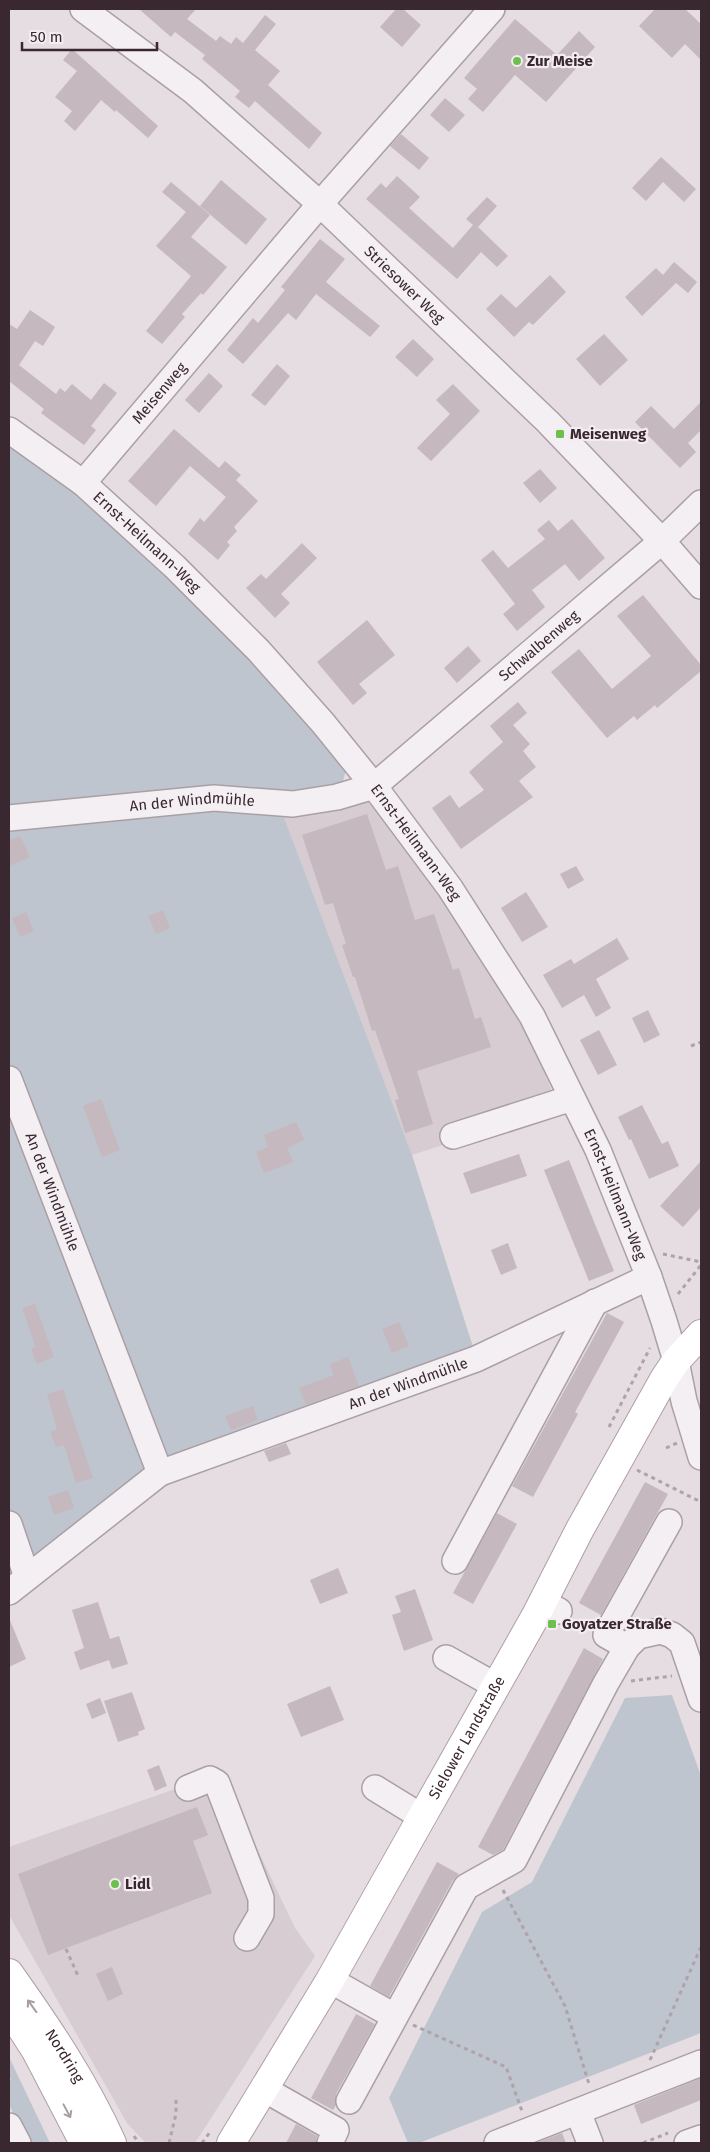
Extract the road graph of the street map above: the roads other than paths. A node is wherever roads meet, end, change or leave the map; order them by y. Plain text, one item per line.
1 (83, 9) edge
2 (492, 9) edge
3 (320, 204) junction
4 (9, 430) edge
5 (83, 484) junction
6 (701, 503) edge
7 (662, 541) junction
8 (701, 586) edge
9 (374, 786) junction
10 (9, 818) edge
11 (9, 1079) edge
12 (572, 1098) junction
13 (453, 1136) dead end
14 (649, 1277) junction
15 (595, 1302) junction
16 (701, 1334) edge
17 (676, 1361) junction
18 (701, 1457) edge
19 (160, 1473) junction
20 (668, 1522) dead end
21 (9, 1524) edge
22 (455, 1561) dead end
23 (18, 1584) edge
24 (627, 1647) junction
25 (446, 1658) dead end
26 (496, 1686) junction
27 (701, 1700) edge
28 (381, 1787) dead end
29 (188, 1788) dead end
30 (422, 1817) junction
31 (247, 1938) dead end
32 (9, 1973) edge
33 (330, 1980) junction
34 (9, 2009) edge
35 (394, 2016) junction
36 (701, 2063) edge
37 (264, 2089) junction
38 (349, 2101) dead end
39 (586, 2108) junction
40 (9, 2126) edge
41 (107, 2133) edge
42 (701, 2138) edge
43 (18, 2143) edge
44 (84, 2143) edge
45 (119, 2143) edge
46 (231, 2143) edge
47 (330, 2143) edge
48 (497, 2143) edge
49 (590, 2143) edge
50 (687, 2143) edge

1 - 3 street, Striesower Weg
2 - 3 street, Meisenweg
3 - 5 street, Meisenweg
3 - 7 street, Striesower Weg
4 - 5 street, Ernst-Heilmann-Weg
5 - 9 street, Ernst-Heilmann-Weg
6 - 7 street, Schwalbenweg
7 - 8 street, Striesower Weg
7 - 9 street, Schwalbenweg
9 - 10 street, An der Windmühle
9 - 12 street, Ernst-Heilmann-Weg
11 - 19 street, An der Windmühle
12 - 13 street
12 - 14 street, Ernst-Heilmann-Weg
14 - 15 street, An der Windmühle
14 - 17 street, Ernst-Heilmann-Weg
15 - 19 street, An der Windmühle
15 - 22 street
16 - 17 main road, Sielower Landstraße
17 - 18 street
17 - 26 main road, Sielower Landstraße
19 - 23 street, An der Windmühle
20 - 24 street
21 - 23 street, An der Windmühle
24 - 27 street
24 - 35 street
25 - 26 street
26 - 30 main road, Sielower Landstraße
28 - 30 street
29 - 31 street
30 - 33 main road, Sielower Landstraße
41 -> 32 main road, Nordring
33 - 35 street
33 - 37 main road, Sielower Landstraße
34 -> 44 main road, Nordring
35 - 38 street
36 - 39 street
37 - 46 main road, Sielower Landstraße
37 - 47 street
39 - 48 street
39 - 49 street
40 - 43 street
41 - 45 main road, Nordring
42 - 50 street

